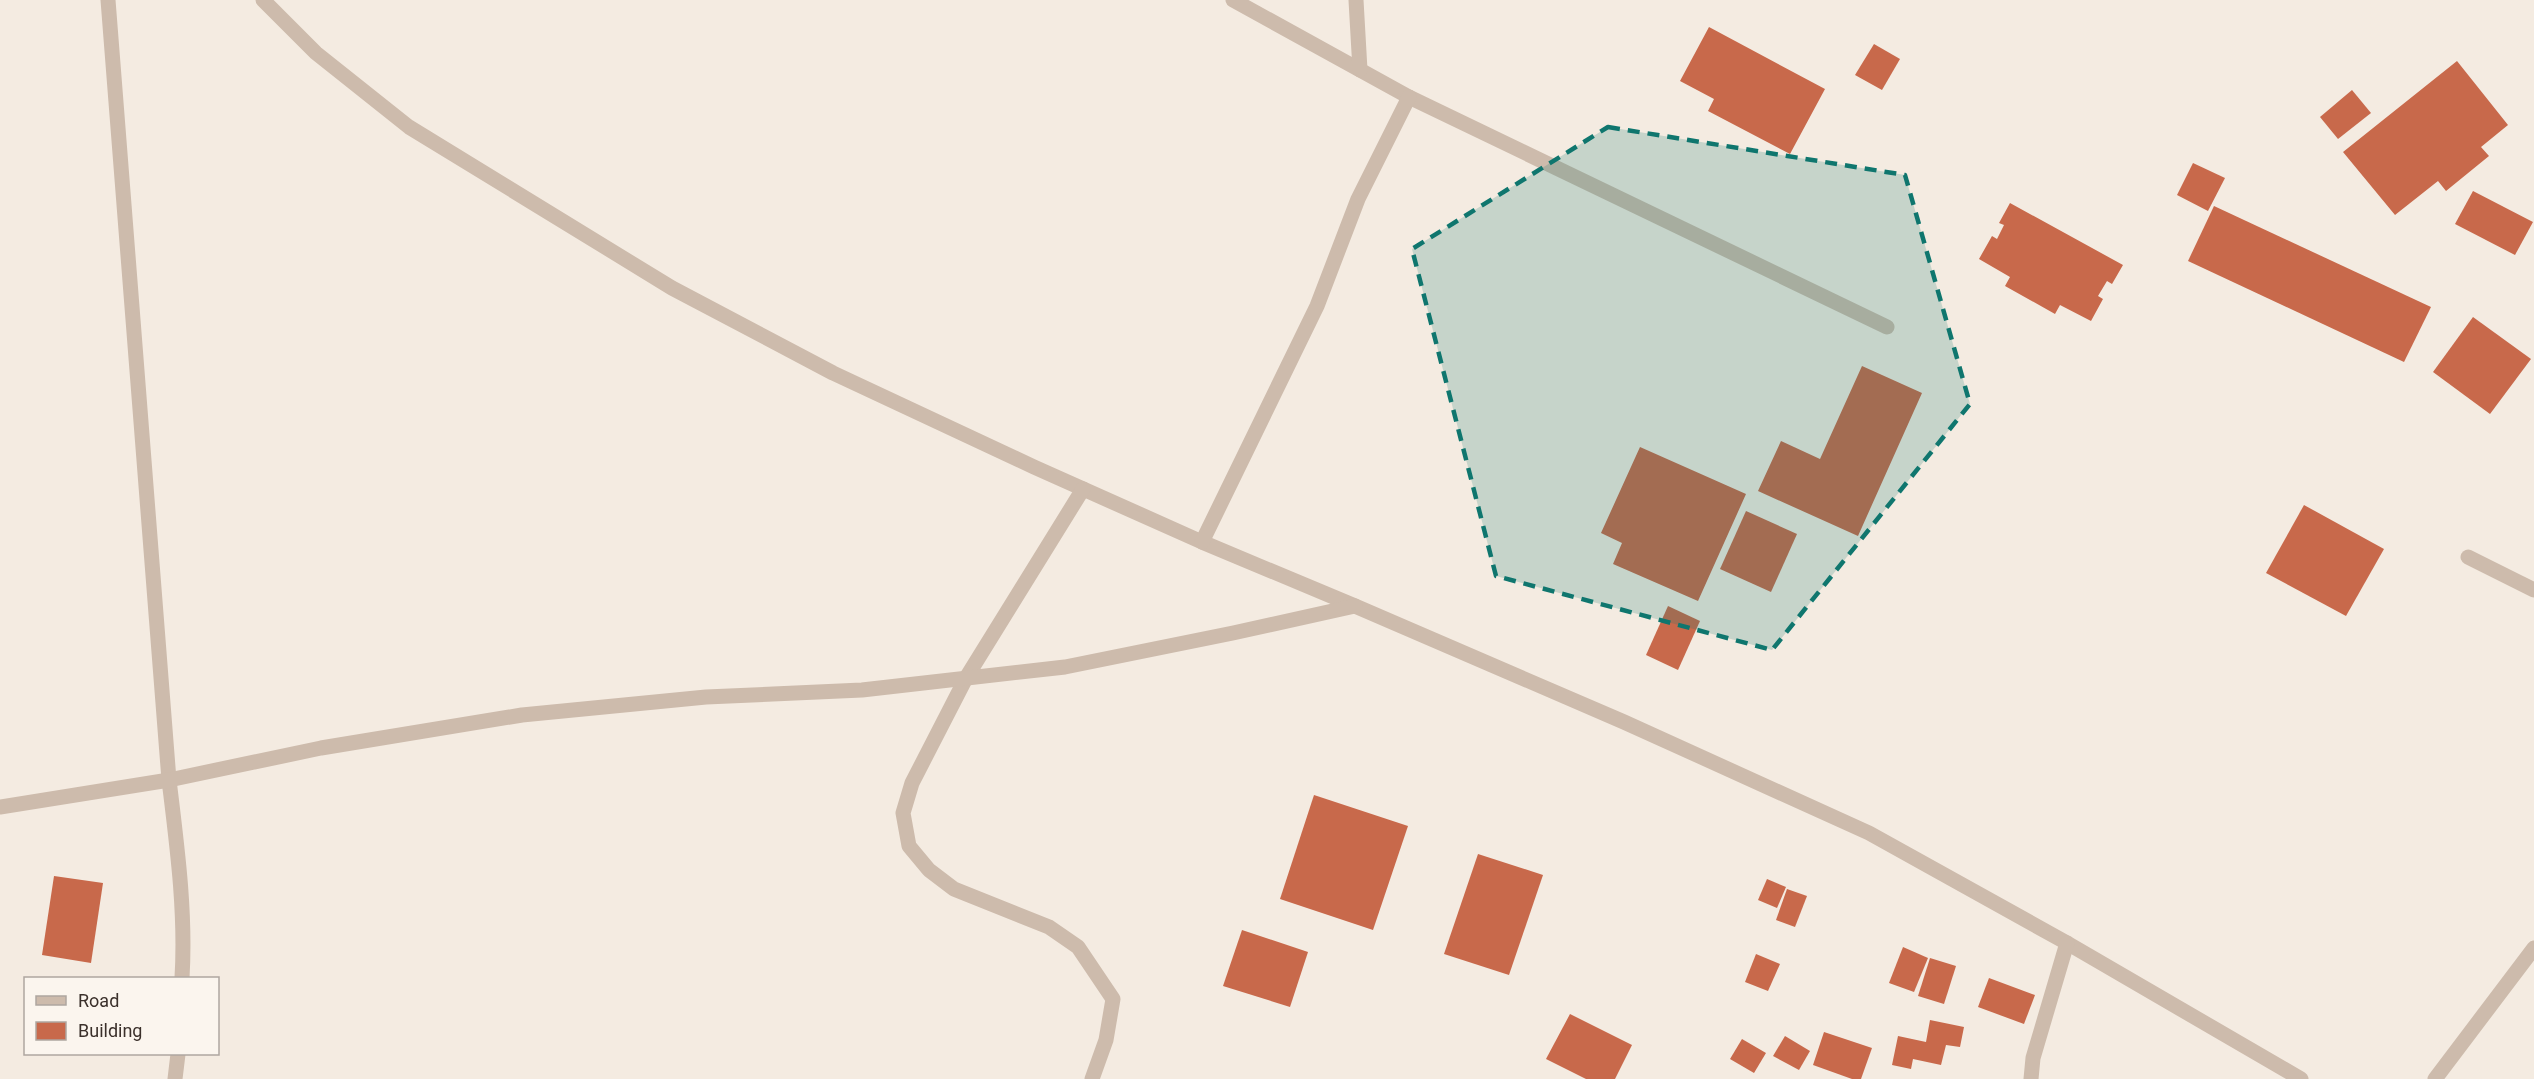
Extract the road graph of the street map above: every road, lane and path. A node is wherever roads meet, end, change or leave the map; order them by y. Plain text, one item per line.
1 (108, 0) edge
2 (263, 0) edge
3 (1233, 0) edge
4 (1356, 0) edge
5 (1360, 70) junction
6 (1408, 97) junction
7 (1887, 327) dead end
8 (1083, 489) junction
9 (1202, 542) junction
10 (2468, 557) dead end
11 (2534, 590) edge
12 (1355, 606) junction
13 (966, 678) junction
14 (169, 780) junction
15 (0, 807) edge
16 (2067, 943) junction
17 (2534, 948) edge
18 (182, 977) edge
19 (178, 1055) edge
20 (175, 1079) edge
21 (1092, 1079) edge
22 (2031, 1079) edge
23 (2301, 1079) edge
24 (2435, 1079) edge

1 - 14 street
2 - 8 street
3 - 5 street
4 - 5 street
5 - 6 street
6 - 7 street
6 - 9 street
8 - 9 street
8 - 13 street
9 - 12 street
10 - 11 street
12 - 13 street
12 - 16 street
13 - 14 street
13 - 21 street
14 - 15 street
14 - 18 street
16 - 22 street
16 - 23 street
17 - 24 street
19 - 20 street

